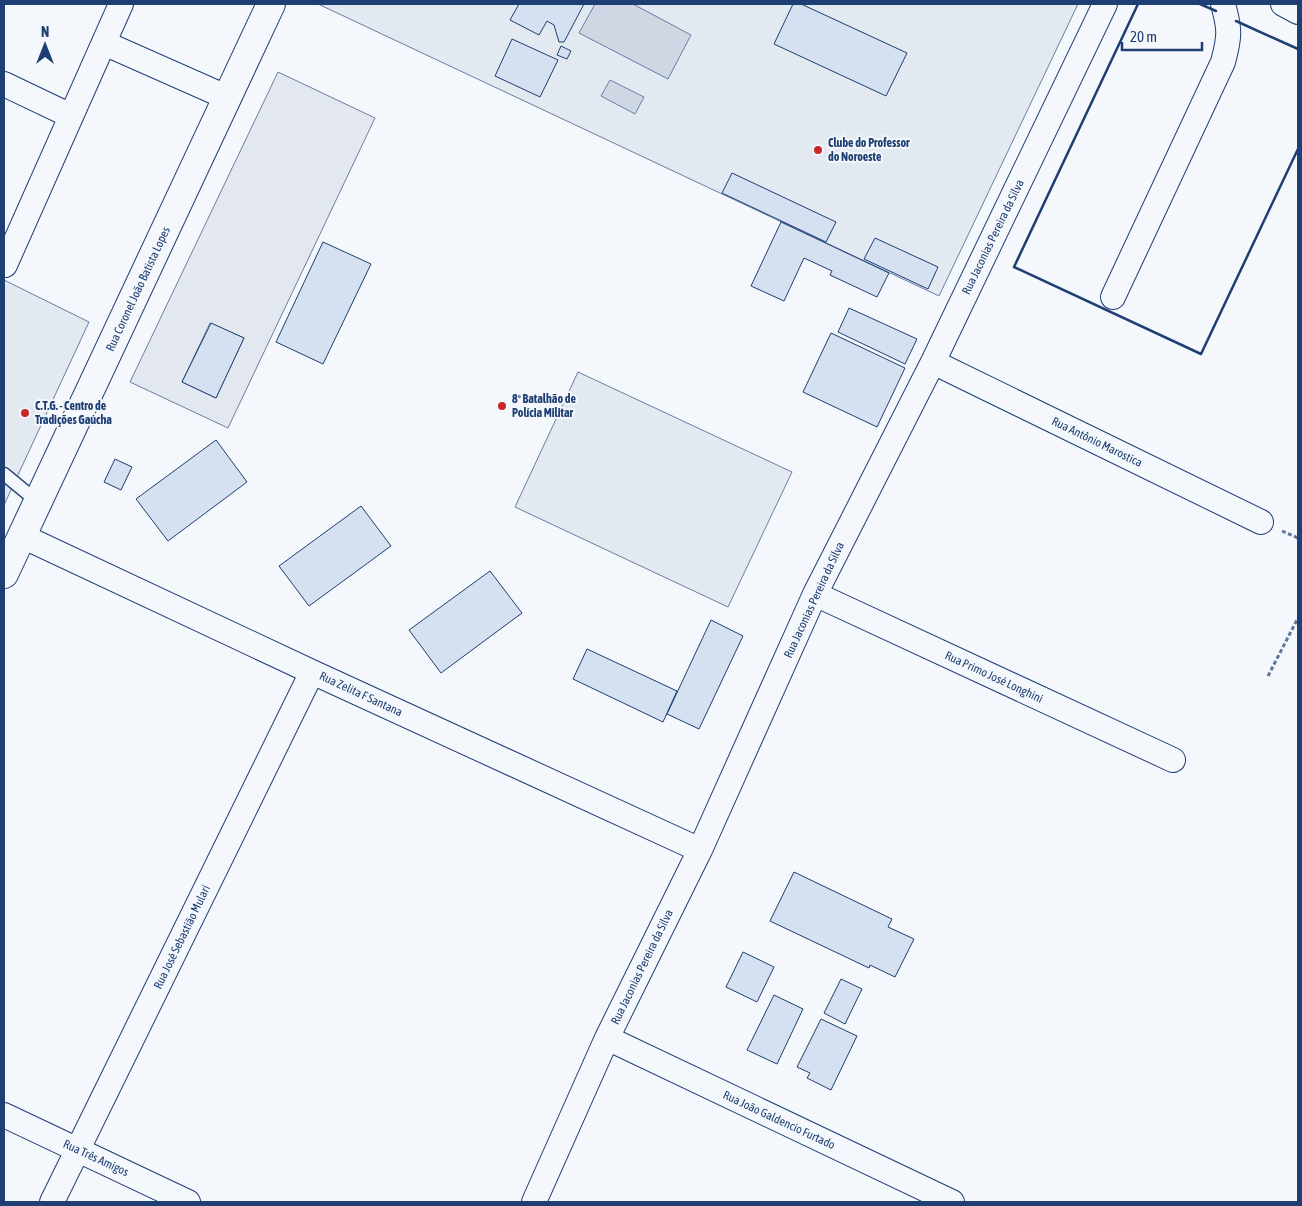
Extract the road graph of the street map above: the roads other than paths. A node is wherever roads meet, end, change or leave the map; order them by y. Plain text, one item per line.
1 (121, 4) edge
2 (271, 4) edge
3 (1105, 4) edge
4 (1223, 4) edge
5 (1282, 4) edge
6 (1298, 12) edge
7 (104, 43) junction
8 (4, 84) edge
9 (226, 97) junction
10 (71, 116) junction
11 (5, 265) edge
12 (1113, 297) dead end
13 (933, 362) junction
14 (4, 474) edge
15 (38, 502) junction
16 (1261, 522) dead end
17 (22, 536) junction
18 (4, 574) edge
19 (815, 594) junction
20 (312, 672) junction
21 (1174, 760) dead end
22 (700, 850) junction
23 (607, 1038) junction
24 (4, 1114) edge
25 (78, 1150) junction
26 (52, 1202) edge
27 (188, 1202) edge
28 (534, 1202) edge
29 (952, 1202) edge

1 - 7 street
2 - 9 street, Rua Coronel João Batista Lopes
3 - 13 street, Rua Jaconias Pereira da Silva
4 - 12 street
5 - 6 street
7 - 9 street
7 - 10 street
8 - 10 street
9 - 15 street, Rua Coronel João Batista Lopes
10 - 11 street
13 - 16 street, Rua Antônio Marostica
13 - 19 street, Rua Jaconias Pereira da Silva
14 - 15 lane
15 - 17 street, Rua Coronel João Batista Lopes
17 - 18 street, Rua Coronel João Batista Lopes
17 - 20 street, Rua Zelita F Santana
19 - 21 street, Rua Primo José Longhini
19 - 22 street, Rua Jaconias Pereira da Silva
20 - 22 street, Rua Zelita F Santana
20 - 25 street, Rua José Sebastião Mulari
22 - 23 street, Rua Jaconias Pereira da Silva
23 - 28 street, Rua Jaconias Pereira da Silva
23 - 29 street, Rua João Galdencio Furtado
24 - 25 street, Rua Três Amigos
25 - 26 street, Rua José Sebastião Mulari
25 - 27 street, Rua Três Amigos

